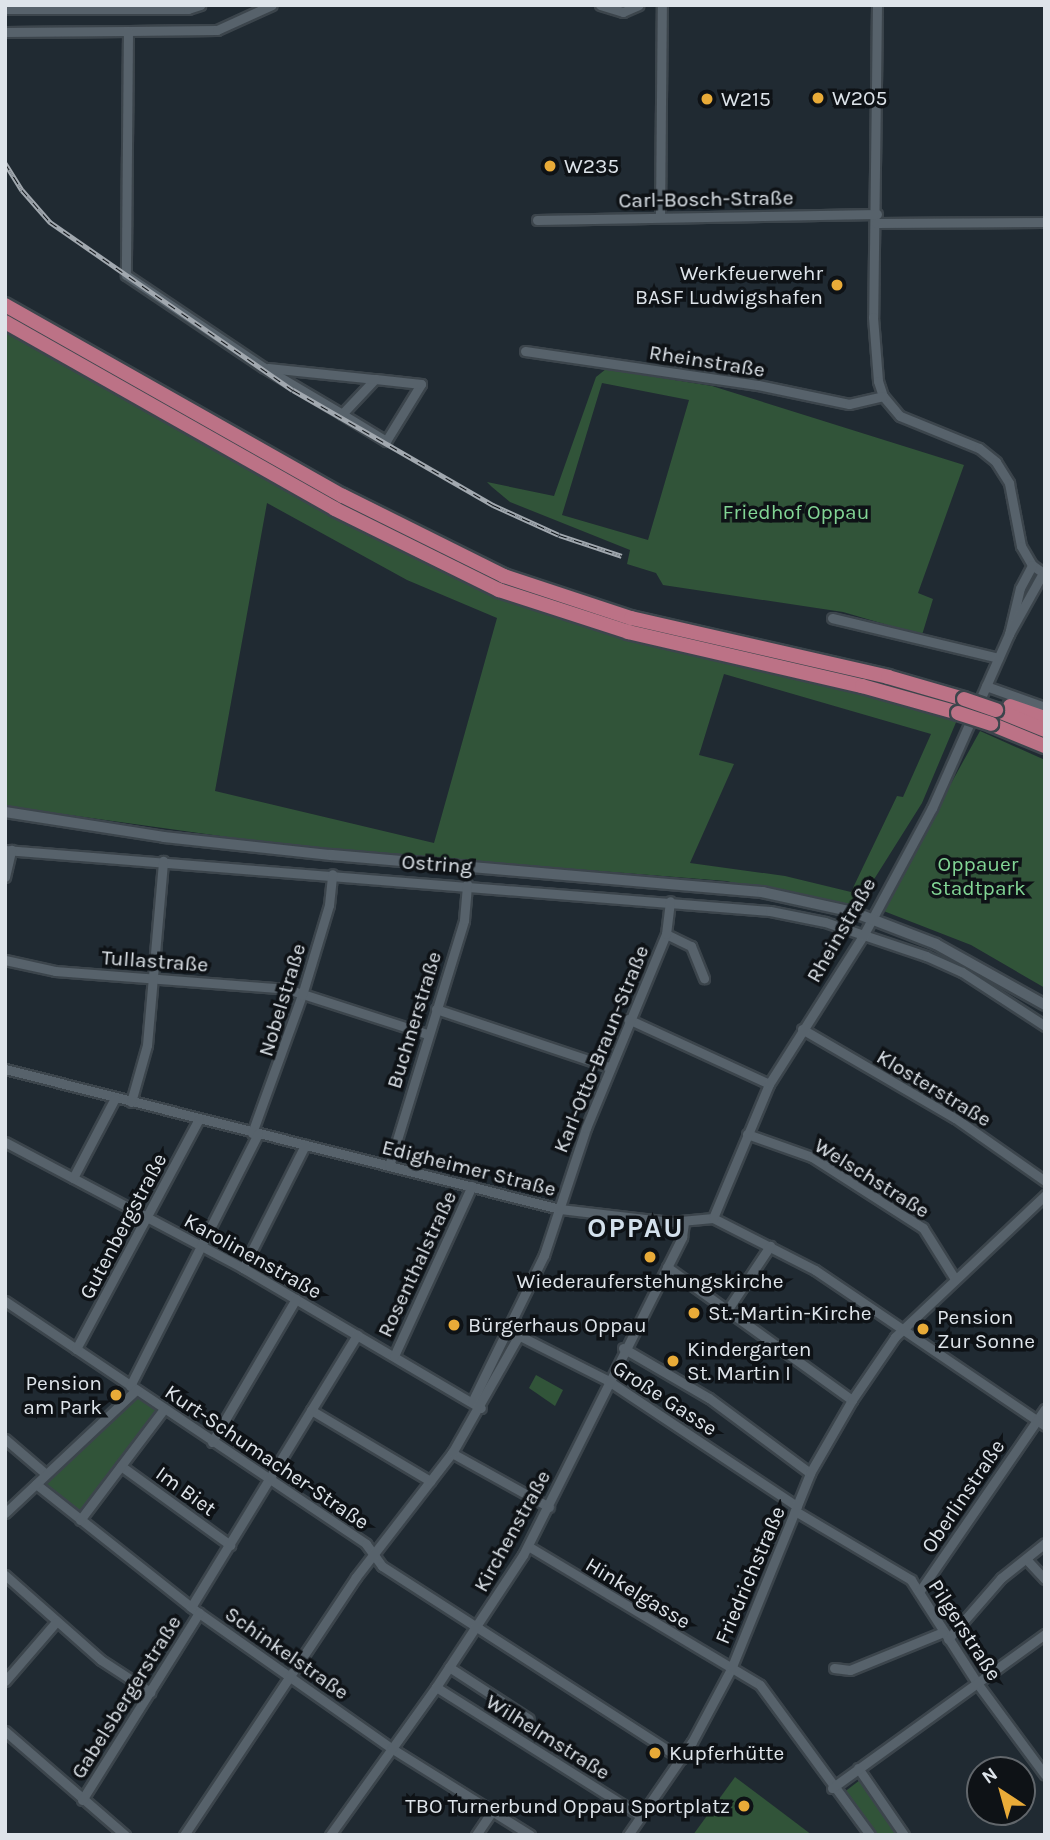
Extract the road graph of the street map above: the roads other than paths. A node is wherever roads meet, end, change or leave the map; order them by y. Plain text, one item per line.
1 (200, 5) edge
2 (272, 5) edge
3 (600, 5) edge
4 (639, 5) edge
5 (662, 5) edge
6 (877, 5) edge
7 (7, 9) edge
8 (128, 31) junction
9 (5, 32) edge
10 (660, 217) junction
11 (876, 219) junction
12 (537, 220) dead end
13 (1045, 222) edge
14 (5, 305) edge
15 (5, 322) edge
16 (525, 351) dead end
17 (263, 367) junction
18 (375, 379) junction
19 (883, 396) junction
20 (342, 414) junction
21 (1032, 565) junction
22 (1044, 573) edge
23 (832, 618) dead end
24 (1009, 634) junction
25 (998, 658) junction
26 (986, 686) junction
27 (998, 706) junction
28 (1045, 707) edge
29 (1045, 718) edge
30 (1045, 730) edge
31 (1045, 746) edge
32 (5, 812) edge
33 (8, 850) edge
34 (163, 861) junction
35 (332, 874) junction
36 (5, 877) edge
37 (467, 884) junction
38 (670, 901) junction
39 (871, 918) junction
40 (666, 934) junction
41 (863, 936) junction
42 (5, 960) edge
43 (155, 979) junction
44 (705, 979) dead end
45 (302, 995) junction
46 (1045, 1005) edge
47 (436, 1009) junction
48 (628, 1019) junction
49 (1045, 1026) edge
50 (802, 1030) junction
51 (427, 1034) junction
52 (609, 1068) junction
53 (5, 1069) edge
54 (769, 1084) junction
55 (115, 1098) junction
56 (131, 1102) junction
57 (199, 1119) junction
58 (255, 1133) junction
59 (747, 1134) junction
60 (5, 1142) edge
61 (305, 1145) junction
62 (389, 1166) junction
63 (73, 1178) junction
64 (1045, 1181) edge
65 (472, 1186) junction
66 (1044, 1197) edge
67 (560, 1209) junction
68 (148, 1218) junction
69 (712, 1218) junction
70 (684, 1222) junction
71 (201, 1245) junction
72 (770, 1246) junction
73 (667, 1267) junction
74 (243, 1268) junction
75 (955, 1279) junction
76 (296, 1299) junction
77 (5, 1301) edge
78 (729, 1309) junction
79 (904, 1329) junction
80 (508, 1330) junction
81 (357, 1335) junction
82 (519, 1335) junction
83 (624, 1348) junction
84 (76, 1349) junction
85 (394, 1356) junction
86 (607, 1380) junction
87 (133, 1388) junction
88 (852, 1400) junction
89 (472, 1402) junction
90 (481, 1408) junction
91 (164, 1409) junction
92 (1045, 1409) edge
93 (311, 1410) junction
94 (1041, 1423) edge
95 (5, 1439) edge
96 (212, 1442) junction
97 (452, 1453) junction
98 (121, 1466) junction
99 (810, 1473) junction
100 (46, 1474) junction
101 (270, 1480) junction
102 (430, 1481) junction
103 (36, 1484) junction
104 (549, 1507) junction
105 (796, 1509) junction
106 (5, 1513) edge
107 (80, 1520) junction
108 (1045, 1543) edge
109 (230, 1545) junction
110 (527, 1546) junction
111 (373, 1552) junction
112 (1027, 1560) junction
113 (5, 1575) edge
114 (1045, 1579) edge
115 (919, 1591) junction
116 (195, 1610) junction
117 (56, 1622) junction
118 (475, 1627) junction
119 (1045, 1634) edge
120 (946, 1636) junction
121 (449, 1667) junction
122 (834, 1668) dead end
123 (731, 1670) junction
124 (290, 1677) junction
125 (5, 1681) edge
126 (977, 1683) junction
127 (436, 1687) junction
128 (150, 1692) junction
129 (530, 1719) dead end
130 (5, 1731) edge
131 (391, 1748) junction
132 (681, 1759) junction
133 (858, 1768) junction
134 (1045, 1774) edge
135 (832, 1788) junction
136 (82, 1800) junction
137 (492, 1811) junction
138 (641, 1816) junction
139 (125, 1835) edge
140 (184, 1835) edge
141 (330, 1835) edge
142 (477, 1835) edge
143 (530, 1835) edge
144 (628, 1835) edge
145 (870, 1835) edge
146 (904, 1835) edge

1 - 7 street
2 - 8 street
3 - 4 street
5 - 10 street
6 - 11 street
8 - 9 street
8 - 17 street
10 - 11 street, Carl-Bosch-Straße
10 - 12 street, Carl-Bosch-Straße
11 - 13 street, Carl-Bosch-Straße
11 - 19 street
14 - 27 highway, bridge
15 - 31 highway, bridge
16 - 19 street, Rheinstraße
17 - 18 street
17 - 20 street
18 - 20 street
18 - 20 street
19 - 21 street
21 - 22 street
21 - 24 street, Rheinstraße
22 - 24 street, Rheinstraße
23 - 25 street
24 - 25 street, Rheinstraße
25 - 26 street, Rheinstraße
26 - 28 street
26 - 39 street, Rheinstraße
27 - 29 highway
27 - 30 highway
32 - 39 street
33 - 34 street, Ostring
33 - 36 street
34 - 35 street, Ostring
34 - 43 street
35 - 37 street, Ostring
35 - 45 street, Nobelstraße
37 - 38 street, Ostring
37 - 47 street, Buchnerstraße
38 - 40 street, Karl-Otto-Braun-Straße
38 - 41 street, Ostring
39 - 41 street, Rheinstraße
39 - 46 street
40 - 44 street
40 - 48 street, Karl-Otto-Braun-Straße
41 - 49 street, Ostring
41 - 50 street, Rheinstraße
42 - 43 street, Tullastraße
43 - 45 street, Tullastraße
43 - 56 street
45 - 51 street, Tullastraße
45 - 58 street, Nobelstraße
47 - 51 street, Buchnerstraße
47 - 52 street
48 - 52 street, Karl-Otto-Braun-Straße
48 - 54 street
50 - 54 street, Rheinstraße
50 - 64 street, Klosterstraße
51 - 62 street, Buchnerstraße
52 - 67 street, Karl-Otto-Braun-Straße
53 - 55 street, Edigheimer Straße
54 - 59 street, Rheinstraße
55 - 56 street, Edigheimer Straße
55 - 63 street
56 - 57 street, Edigheimer Straße
57 - 58 street, Edigheimer Straße
57 - 68 street, Gutenbergstraße
58 - 61 street, Edigheimer Straße
58 - 71 street, Nobelstraße
59 - 69 street, Rheinstraße
59 - 75 street, Welschstraße
60 - 63 street, Karolinenstraße
61 - 62 street, Edigheimer Straße
61 - 74 street
62 - 65 street, Edigheimer Straße
63 - 68 street, Karolinenstraße
65 - 67 street, Edigheimer Straße
65 - 85 street, Rosenthalstraße
66 - 75 street, Friedrichstraße
67 - 70 street, Edigheimer Straße
67 - 80 street, Karl-Otto-Braun-Straße
68 - 71 street, Karolinenstraße
68 - 84 street, Gutenbergstraße
69 - 70 street, Edigheimer Straße
69 - 72 street
70 - 73 street, Kirchenstraße
71 - 74 street, Karolinenstraße
71 - 87 street, Nobelstraße
72 - 78 street
72 - 79 street
73 - 78 street
73 - 83 street, Kirchenstraße
74 - 76 street, Karolinenstraße
75 - 79 street, Friedrichstraße
76 - 81 street, Karolinenstraße
76 - 96 street
77 - 84 street, Kurt-Schumacher-Straße
78 - 88 street
79 - 88 street, Friedrichstraße
79 - 94 street
80 - 82 street, Große Gasse
80 - 89 street, Karl-Otto-Braun-Straße
81 - 85 street, Karolinenstraße
81 - 93 street, Gabelsbergerstraße
82 - 86 street, Große Gasse
82 - 90 street
83 - 86 street, Kirchenstraße
83 - 99 street
84 - 87 street, Kurt-Schumacher-Straße
85 - 89 street, Karolinenstraße
86 - 104 street, Kirchenstraße
86 - 105 street, Große Gasse
87 - 91 street, Kurt-Schumacher-Straße
87 - 100 street
88 - 99 street, Friedrichstraße
89 - 90 street, Karolinenstraße
90 - 97 street
91 - 96 street, Kurt-Schumacher-Straße
91 - 98 street
92 - 94 street, Oberlinstraße
93 - 101 street, Gabelsbergerstraße
93 - 102 street
94 - 115 street, Oberlinstraße
95 - 100 street
96 - 101 street, Kurt-Schumacher-Straße
97 - 102 street
97 - 104 street
98 - 107 street
98 - 109 street, Im Biet
99 - 105 street, Friedrichstraße
100 - 103 street
101 - 109 street, Gabelsbergerstraße
101 - 111 street, Kurt-Schumacher-Straße
102 - 111 street
103 - 106 street
103 - 107 street, Schinkelstraße
104 - 110 street, Kirchenstraße
105 - 115 street, Pilgerstraße
105 - 123 street, Friedrichstraße
107 - 116 street, Schinkelstraße
108 - 112 street
109 - 116 street, Gabelsbergerstraße
110 - 118 street, Kirchenstraße
110 - 123 street, Hinkelgasse
111 - 118 street, Kurt-Schumacher-Straße
111 - 124 street
112 - 114 street
112 - 120 street
113 - 117 street
115 - 120 street, Pilgerstraße
116 - 124 street, Schinkelstraße
116 - 128 street, Gabelsbergerstraße
117 - 125 street
117 - 128 street
118 - 121 street, Kirchenstraße
118 - 132 street, Kurt-Schumacher-Straße
119 - 126 street
120 - 122 street
120 - 126 street, Pilgerstraße
121 - 127 street, Kirchenstraße
121 - 129 street
123 - 132 street, Friedrichstraße
123 - 135 street, Hinkelgasse
124 - 131 street, Schinkelstraße
124 - 140 street
126 - 133 street
126 - 134 street, Pilgerstraße
127 - 131 street, Kirchenstraße
127 - 138 street, Wilhelmstraße
128 - 136 street, Gabelsbergerstraße
130 - 136 street
131 - 137 street, Schinkelstraße
131 - 141 street, Kirchenstraße
132 - 138 street, Friedrichstraße
133 - 135 street
133 - 146 street
135 - 145 street, Hinkelgasse
136 - 139 street
137 - 142 street
137 - 143 street, Schinkelstraße
138 - 144 street, Friedrichstraße

